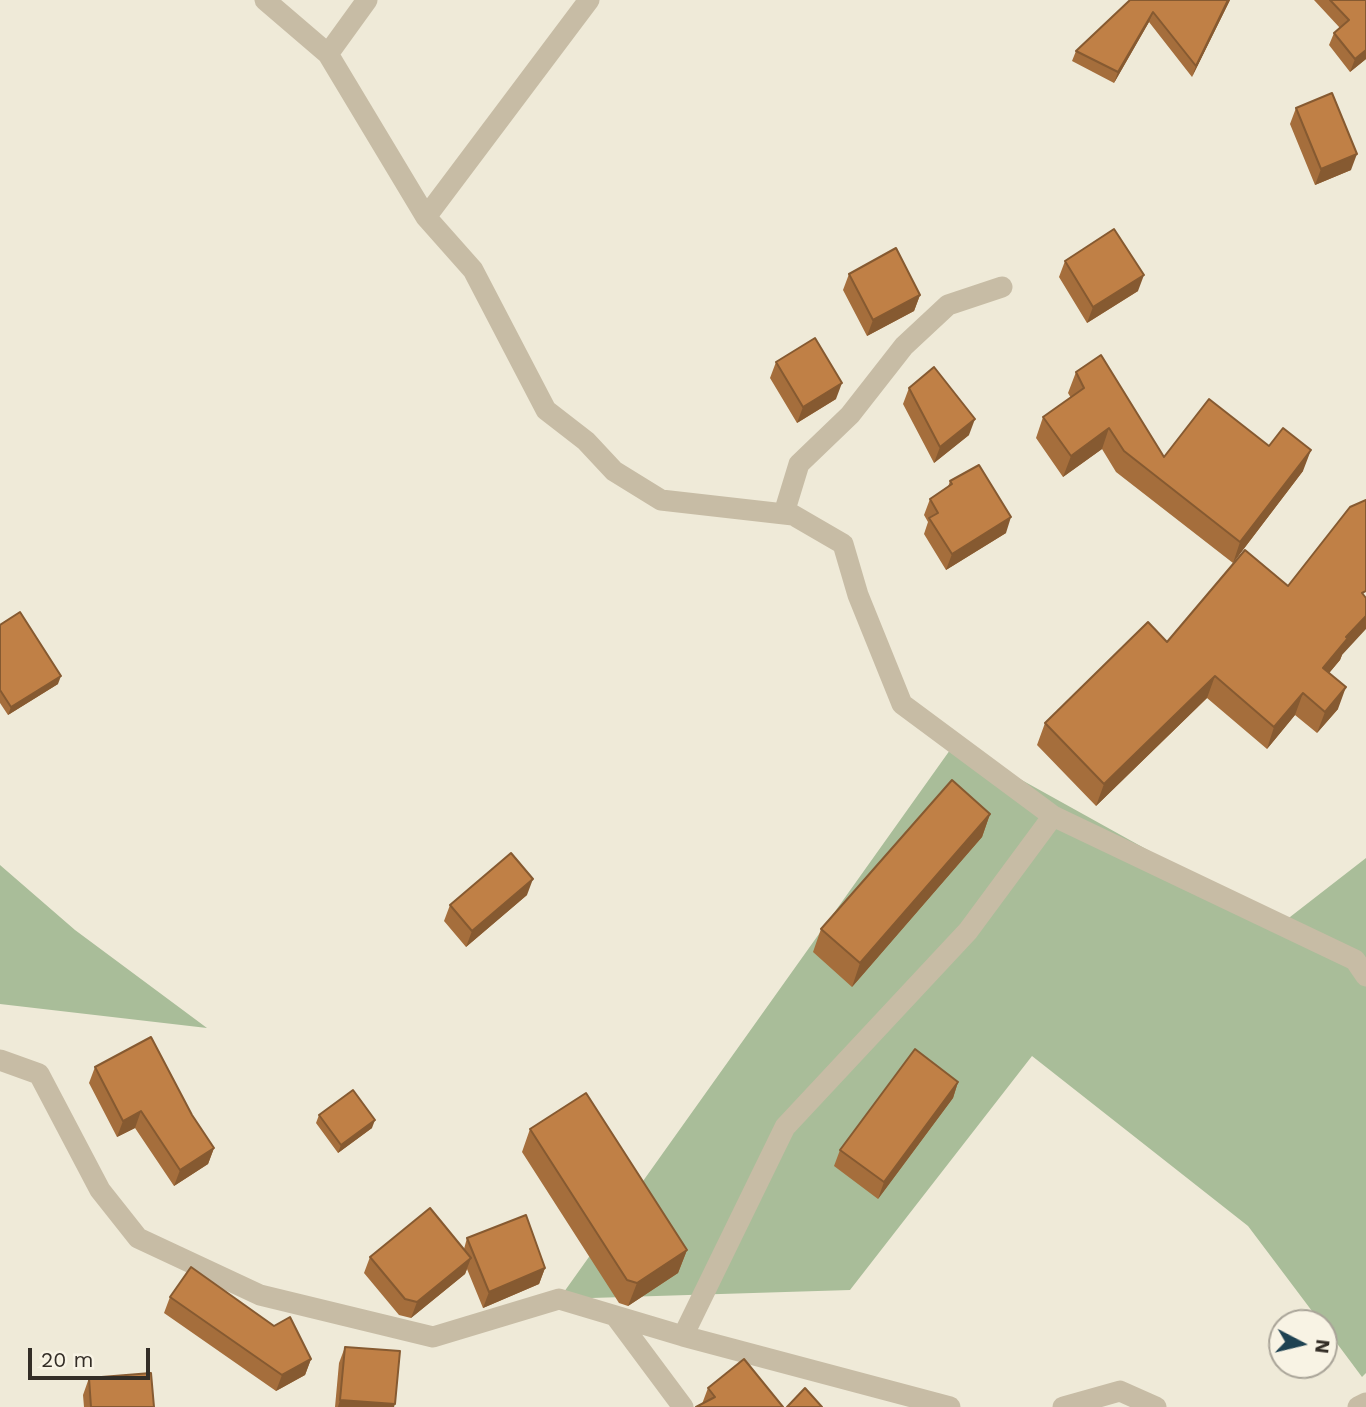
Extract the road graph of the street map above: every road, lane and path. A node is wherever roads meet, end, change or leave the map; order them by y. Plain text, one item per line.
1 (265, 0) edge
2 (367, 0) edge
3 (589, 0) edge
4 (328, 54) junction
5 (426, 217) junction
6 (1002, 287) dead end
7 (784, 513) junction
8 (1054, 816) junction
9 (1366, 976) edge
10 (0, 1060) edge
11 (617, 1317) junction
12 (683, 1336) junction
13 (1366, 1403) edge
14 (683, 1407) edge
15 (950, 1407) edge
16 (1063, 1407) edge
17 (1156, 1407) edge
18 (1359, 1407) edge

1 - 4 street
2 - 4 street
3 - 5 street
4 - 5 street
5 - 7 street
6 - 7 street
7 - 8 street
8 - 9 street
8 - 12 street
10 - 11 street
11 - 12 street
11 - 14 street
12 - 15 street
13 - 18 street
16 - 17 street

